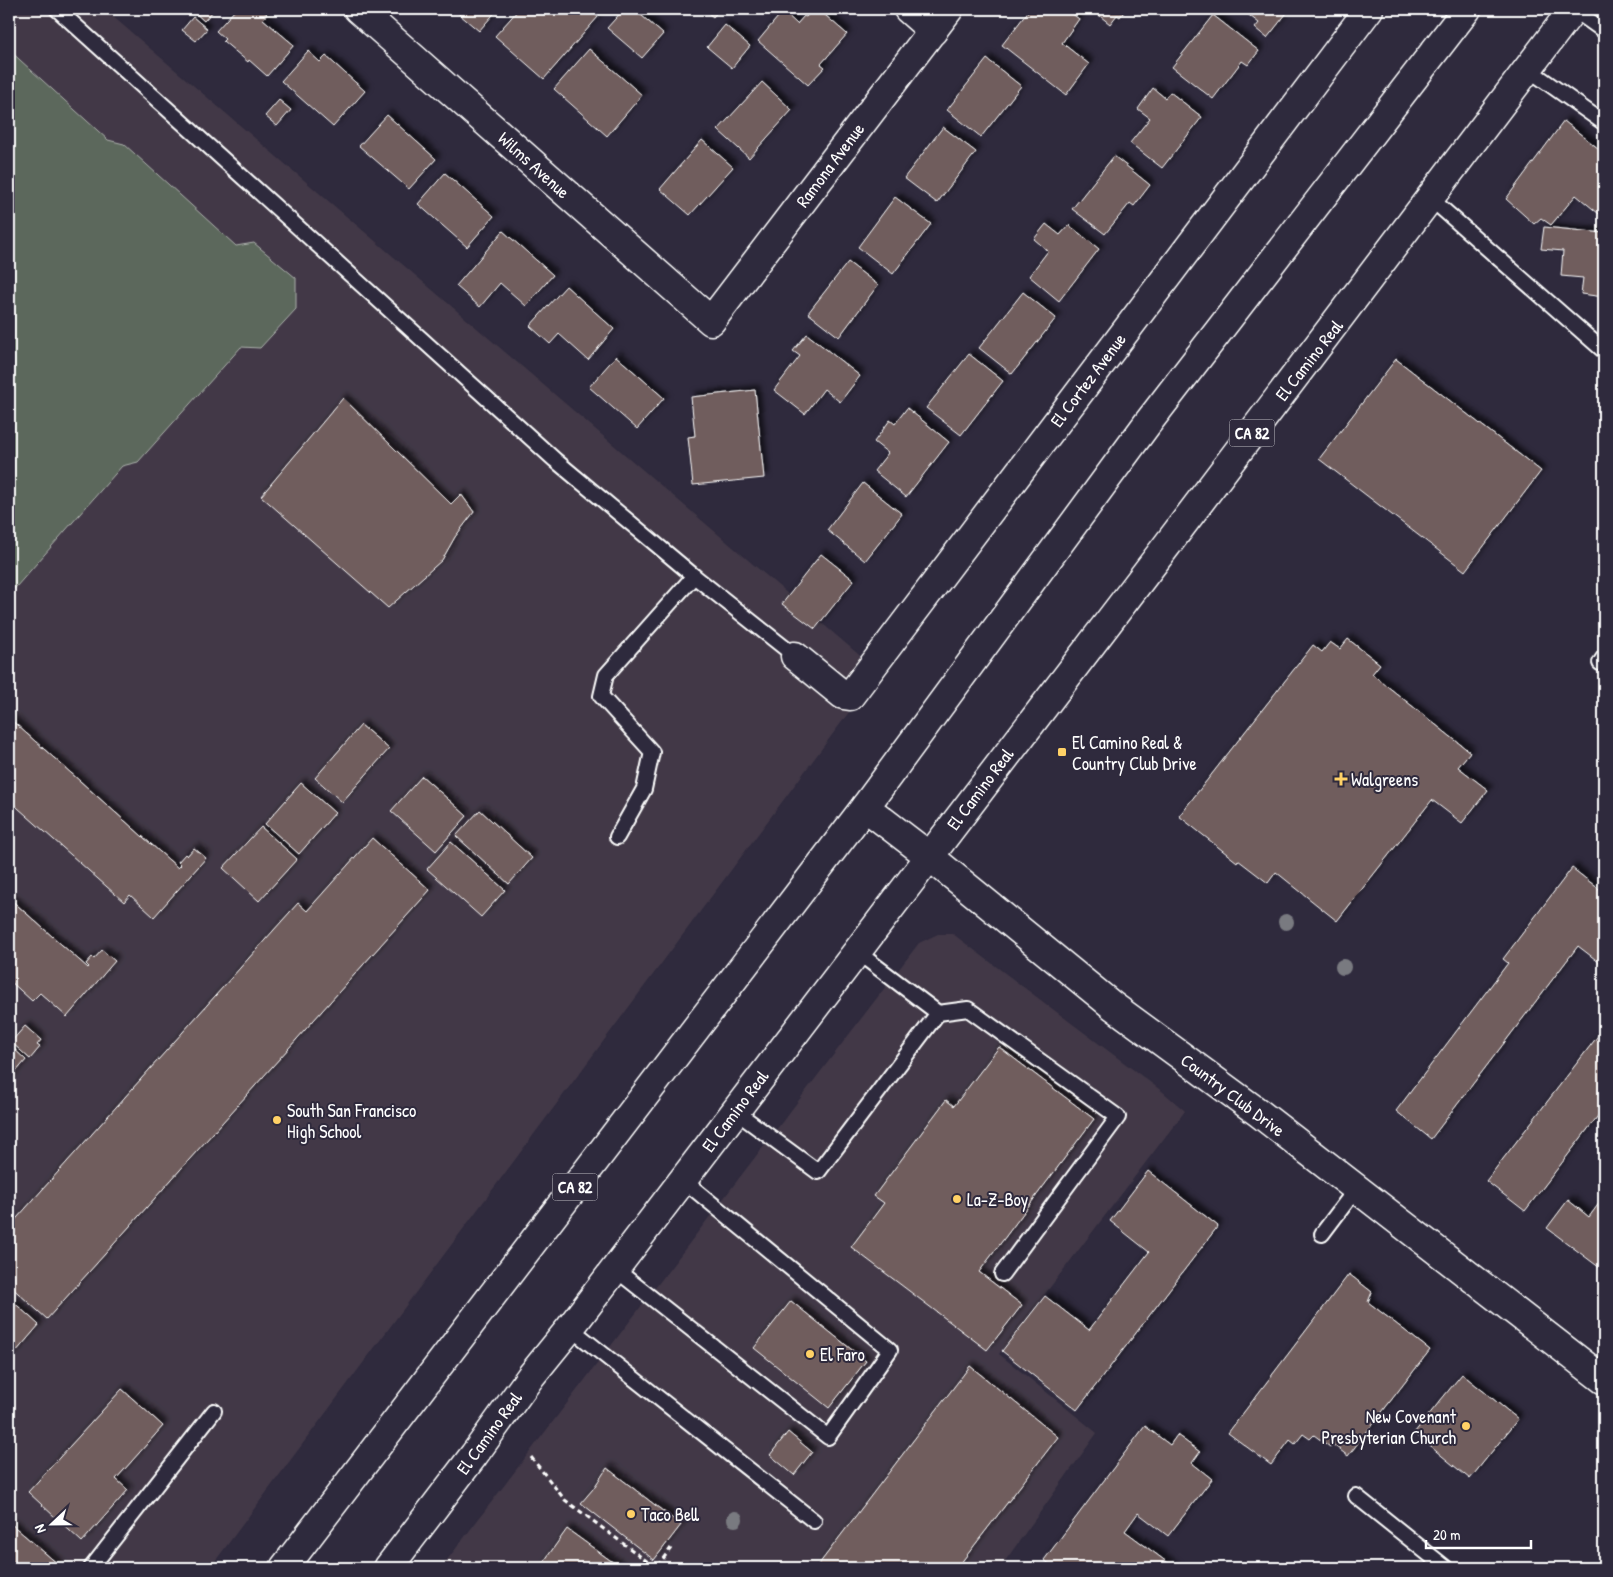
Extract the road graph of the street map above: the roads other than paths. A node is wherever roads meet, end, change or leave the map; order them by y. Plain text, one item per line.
1 (57, 9) edge
2 (358, 9) edge
3 (908, 9) edge
4 (949, 9) edge
5 (1369, 9) edge
6 (1467, 9) edge
7 (1573, 9) edge
8 (933, 30) junction
9 (1604, 31) edge
10 (1528, 69) junction
11 (1604, 124) edge
12 (1430, 198) junction
13 (710, 321) joint
14 (1604, 351) edge
15 (694, 576) junction
16 (794, 656) joint
17 (865, 807) junction
18 (616, 837) dead end
19 (929, 856) junction
20 (856, 951) junction
21 (938, 1013) junction
22 (735, 1110) junction
23 (683, 1180) junction
24 (1356, 1189) junction
25 (1322, 1234) dead end
26 (615, 1269) junction
27 (1002, 1274) dead end
28 (570, 1328) junction
29 (1604, 1380) edge
30 (214, 1411) dead end
31 (1356, 1496) dead end
32 (814, 1521) dead end
33 (91, 1568) edge
34 (284, 1568) edge
35 (388, 1568) edge
36 (1446, 1568) edge

1 - 15 lane
2 - 13 main road, Wilms Avenue
3 - 8 main road
4 - 8 main road, Ramona Avenue
5 - 16 main road, El Cortez Avenue
6 - 17 main road, CA 82
7 - 9 lane
7 - 10 main road, El Camino Real / CA 82
8 - 13 main road, Ramona Avenue
10 - 11 lane
10 - 12 main road, El Camino Real / CA 82
12 - 14 lane
12 - 19 main road, El Camino Real / CA 82
15 - 16 lane
15 - 18 lane
17 - 19 main road, Country Club Drive
17 - 34 main road, CA 82
19 - 20 main road, El Camino Real / CA 82
19 - 24 main road, Country Club Drive
20 - 21 lane
20 - 22 main road, El Camino Real / CA 82
21 - 22 lane
21 - 27 lane
22 - 23 main road, El Camino Real / CA 82
23 - 26 main road, El Camino Real / CA 82
23 - 26 lane
24 - 25 lane
24 - 29 main road, Country Club Drive
26 - 28 main road, El Camino Real / CA 82
28 - 32 lane
28 - 35 main road, El Camino Real / CA 82
30 - 33 lane
31 - 36 lane

